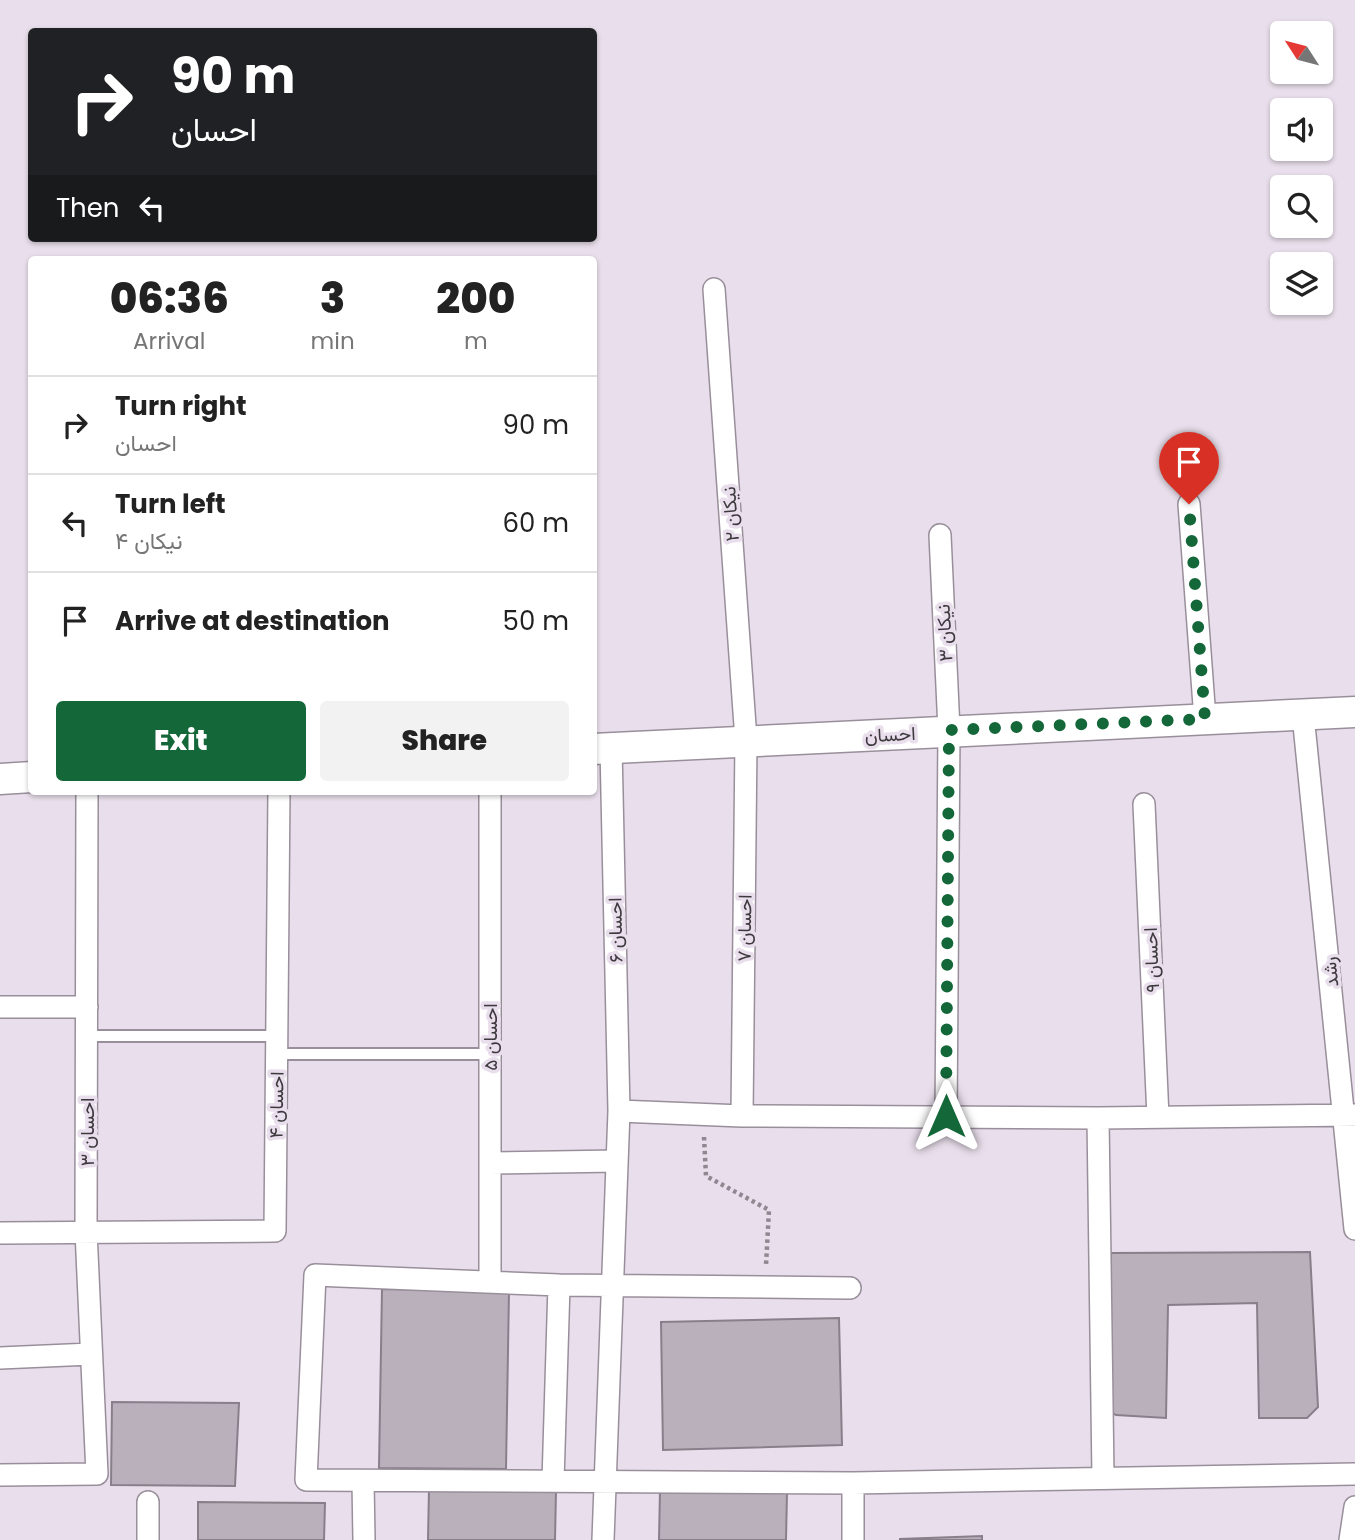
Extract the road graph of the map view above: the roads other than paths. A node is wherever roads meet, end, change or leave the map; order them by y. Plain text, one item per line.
1 (714, 289) dead end
2 (1189, 504) dead end
3 (940, 535) dead end
4 (1355, 712) edge
5 (1303, 715) junction
6 (1205, 719) junction
7 (949, 730) junction
8 (746, 740) junction
9 (602, 748) edge
10 (28, 777) edge
11 (0, 779) edge
12 (87, 795) edge
13 (279, 795) edge
14 (490, 795) edge
15 (1144, 804) dead end
16 (0, 1007) edge
17 (87, 1007) junction
18 (87, 1036) junction
19 (277, 1045) junction
20 (490, 1054) junction
21 (619, 1111) junction
22 (1350, 1115) edge
23 (742, 1116) junction
24 (946, 1116) junction
25 (1158, 1117) junction
26 (1098, 1118) junction
27 (617, 1161) junction
28 (490, 1163) junction
29 (1355, 1229) edge
30 (86, 1231) junction
31 (0, 1233) edge
32 (490, 1282) junction
33 (559, 1285) junction
34 (613, 1285) junction
35 (850, 1288) dead end
36 (92, 1354) junction
37 (0, 1358) edge
38 (1355, 1474) edge
39 (0, 1475) edge
40 (1103, 1477) junction
41 (363, 1481) junction
42 (553, 1481) junction
43 (605, 1481) junction
44 (853, 1483) junction
45 (148, 1502) dead end
46 (1355, 1507) edge
47 (148, 1540) edge
48 (364, 1540) edge
49 (603, 1540) edge
50 (853, 1540) edge
51 (1350, 1540) edge

1 - 8 street, نیکان ۲
2 - 6 street
3 - 7 street, نیکان ۳
4 - 5 street, احسان
5 - 6 street, احسان
5 - 22 street, رشد
6 - 7 street, احسان
7 - 8 street, احسان
7 - 24 street, نیکان ۳
8 - 9 street, احسان
8 - 23 street, احسان ۷
9 - 21 street, احسان ۶
10 - 11 street
12 - 17 street, احسان ۳
13 - 19 street, احسان ۴
14 - 20 street, احسان ۵
15 - 25 street, احسان ۹
16 - 17 street
17 - 18 street, احسان ۳
18 - 19 lane
18 - 30 street, احسان ۳
19 - 20 lane
19 - 30 street, احسان ۴
20 - 28 street, احسان ۵
21 - 23 street
21 - 27 street, احسان ۶
22 - 25 street
22 - 29 street, رشد
23 - 24 street
24 - 26 street
25 - 26 street
26 - 40 street
27 - 28 street
27 - 34 street, احسان ۶
28 - 32 street, احسان ۵
30 - 31 street
30 - 36 street, احسان ۳
32 - 33 street
32 - 41 street
33 - 34 street
33 - 42 street
34 - 35 street
34 - 43 street, احسان ۶
36 - 37 street
36 - 39 street, احسان ۳
38 - 40 street
40 - 44 street
41 - 42 street
41 - 48 street
42 - 43 street
43 - 44 street
43 - 49 street, احسان ۶
44 - 50 street
45 - 47 street
46 - 51 street

